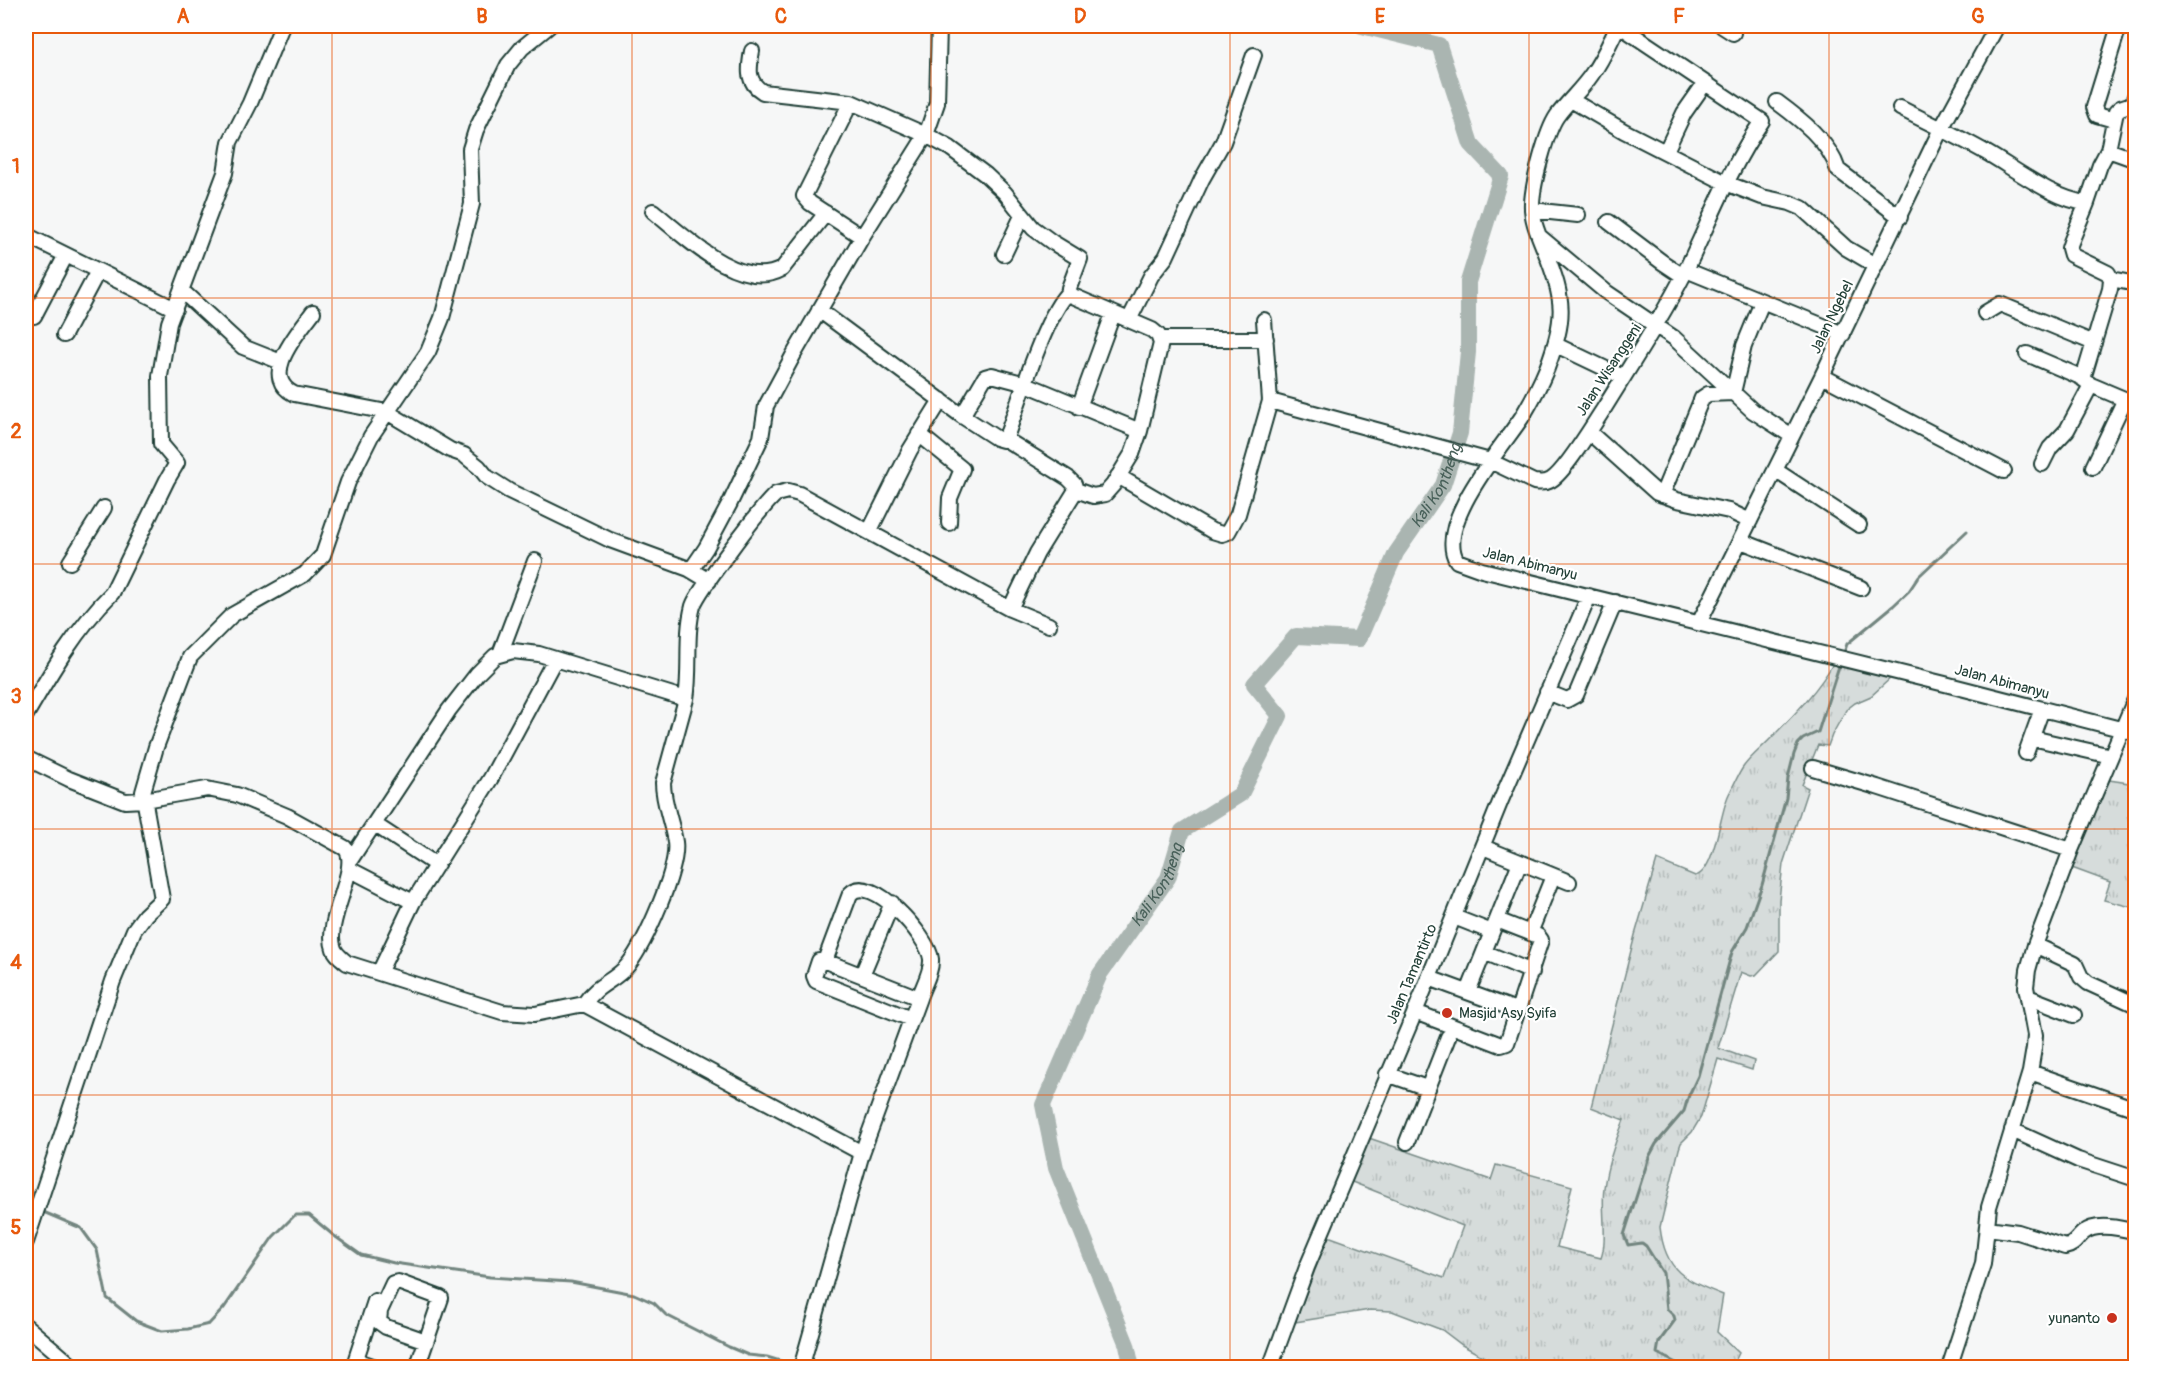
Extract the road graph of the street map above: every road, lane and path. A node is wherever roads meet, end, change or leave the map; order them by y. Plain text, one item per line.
1 (282, 26) edge
2 (549, 26) edge
3 (939, 26) edge
4 (1605, 26) edge
5 (1619, 26) edge
6 (1997, 26) edge
7 (2119, 26) edge
8 (1610, 40) junction
9 (752, 51) dead end
10 (1254, 56) dead end
11 (1705, 83) junction
12 (2136, 94) edge
13 (1571, 100) junction
14 (851, 102) junction
15 (1777, 102) dead end
16 (1900, 108) dead end
17 (2114, 120) junction
18 (1941, 129) junction
19 (926, 135) junction
20 (2108, 150) junction
21 (1666, 151) junction
22 (2136, 160) edge
23 (1726, 183) junction
24 (2087, 203) junction
25 (1532, 210) junction
26 (653, 211) dead end
27 (826, 213) junction
28 (1578, 215) dead end
29 (1022, 216) junction
30 (1899, 217) junction
31 (1609, 222) dead end
32 (26, 235) edge
33 (1539, 236) junction
34 (862, 237) junction
35 (1004, 254) dead end
36 (66, 255) junction
37 (1875, 265) junction
38 (98, 271) junction
39 (1684, 273) junction
40 (2111, 279) junction
41 (2136, 284) edge
42 (182, 291) junction
43 (1069, 292) junction
44 (1762, 302) junction
45 (175, 309) junction
46 (819, 310) junction
47 (314, 312) dead end
48 (1985, 313) dead end
49 (1113, 314) junction
50 (34, 316) dead end
51 (1129, 320) junction
52 (1264, 320) dead end
53 (1657, 326) junction
54 (1843, 334) junction
55 (64, 335) dead end
56 (1160, 339) junction
57 (1266, 339) junction
58 (2094, 343) junction
59 (1556, 345) junction
60 (2026, 354) dead end
61 (281, 362) junction
62 (1822, 376) junction
63 (1623, 377) junction
64 (2087, 381) junction
65 (1026, 384) junction
66 (1733, 393) junction
67 (941, 400) junction
68 (1270, 401) junction
69 (2130, 401) edge
70 (1080, 407) junction
71 (387, 412) junction
72 (962, 416) junction
73 (1140, 431) junction
74 (1589, 432) junction
75 (919, 434) junction
76 (1792, 436) junction
77 (1005, 439) junction
78 (1491, 461) junction
79 (2042, 464) dead end
80 (2093, 467) dead end
81 (1775, 470) junction
82 (2004, 471) dead end
83 (1119, 476) junction
84 (1076, 489) junction
85 (1662, 495) junction
86 (104, 508) dead end
87 (1750, 521) junction
88 (949, 523) dead end
89 (1859, 525) dead end
90 (869, 532) junction
91 (1741, 541) junction
92 (535, 561) dead end
93 (70, 562) dead end
94 (688, 569) junction
95 (709, 580) junction
96 (1862, 588) dead end
97 (1589, 596) junction
98 (1615, 602) junction
99 (1010, 609) junction
100 (1699, 623) junction
101 (1049, 625) dead end
102 (500, 654) junction
103 (555, 659) junction
104 (1547, 692) junction
105 (2136, 697) edge
106 (686, 699) junction
107 (2042, 709) junction
108 (26, 715) edge
109 (2129, 731) edge
110 (2032, 738) junction
111 (2026, 753) dead end
112 (2111, 756) junction
113 (26, 758) edge
114 (1813, 768) dead end
115 (144, 800) junction
116 (374, 824) junction
117 (1483, 847) junction
118 (2071, 850) junction
119 (1520, 862) junction
120 (350, 864) junction
121 (435, 864) junction
122 (1553, 876) junction
123 (1569, 882) dead end
124 (413, 902) junction
125 (892, 903) junction
126 (1454, 917) junction
127 (1495, 926) junction
128 (1530, 933) junction
129 (2035, 945) junction
130 (1484, 952) junction
131 (825, 961) junction
132 (1532, 972) junction
133 (379, 973) junction
134 (862, 975) junction
135 (1429, 978) junction
136 (1468, 992) junction
137 (2028, 997) junction
138 (919, 998) junction
139 (585, 1004) junction
140 (2136, 1005) edge
141 (1519, 1011) junction
142 (1415, 1012) junction
143 (2074, 1015) dead end
144 (911, 1019) junction
145 (1448, 1038) dead end
146 (2030, 1072) junction
147 (1388, 1074) junction
148 (1427, 1088) junction
149 (2136, 1109) edge
150 (2012, 1130) junction
151 (1407, 1142) dead end
152 (862, 1153) junction
153 (2136, 1179) edge
154 (1987, 1228) junction
155 (2136, 1232) edge
156 (26, 1242) edge
157 (377, 1297) dead end
158 (26, 1326) edge
159 (426, 1341) junction
160 (358, 1365) edge
161 (75, 1368) edge
162 (378, 1368) edge
163 (417, 1368) edge
164 (801, 1368) edge
165 (1270, 1368) edge
166 (1949, 1368) edge

1 - 42 street
2 - 71 street
3 - 19 street
4 - 8 street
5 - 8 street, Jalan Abimanyu
5 - 11 street
6 - 18 street, Jalan Ngebel
7 - 17 street
8 - 13 street, Jalan Abimanyu
9 - 14 street
10 - 51 street
11 - 21 street
11 - 23 street, Jalan Wisanggeni
12 - 17 street
13 - 21 street
13 - 25 street, Jalan Abimanyu
14 - 19 street
14 - 27 street
15 - 30 street
16 - 18 street
17 - 20 street
18 - 24 street
18 - 30 street, Jalan Ngebel
19 - 29 street
19 - 34 street
20 - 22 street
20 - 24 street
21 - 23 street
23 - 37 street
23 - 39 street, Jalan Wisanggeni
24 - 40 street
25 - 28 street
25 - 33 street, Jalan Abimanyu
26 - 27 street
27 - 34 street
29 - 35 street
29 - 43 street
30 - 37 street, Jalan Ngebel
31 - 39 street
32 - 36 street
33 - 53 street
33 - 59 street, Jalan Abimanyu
34 - 46 street
36 - 38 street
36 - 50 street
37 - 54 street, Jalan Ngebel
38 - 45 street
38 - 55 street
39 - 44 street
39 - 53 street, Jalan Wisanggeni
40 - 41 street
40 - 58 street
42 - 45 street
42 - 61 street
43 - 49 street
43 - 65 street
44 - 54 street
44 - 66 street
45 - 108 street
46 - 67 street
46 - 94 street
47 - 61 street
48 - 58 street
49 - 51 street
49 - 70 street
51 - 56 street
52 - 57 street
53 - 63 street, Jalan Wisanggeni
53 - 66 street
54 - 62 street, Jalan Ngebel
56 - 57 street
56 - 73 street
57 - 68 street
58 - 64 street
59 - 63 street
59 - 78 street, Jalan Abimanyu
60 - 64 street
61 - 71 street
62 - 76 street, Jalan Ngebel
62 - 82 street
63 - 74 street, Jalan Wisanggeni
64 - 69 street
64 - 79 street
65 - 70 street
65 - 72 street
65 - 77 street
66 - 76 street
66 - 85 street
67 - 72 street
67 - 75 street
68 - 78 street, Jalan Wisanggeni
68 - 83 street
69 - 80 street
70 - 73 street
71 - 94 street
71 - 115 street
72 - 77 street
73 - 83 street
74 - 78 street, Jalan Wisanggeni
74 - 85 street
75 - 88 street
75 - 90 street
76 - 81 street, Jalan Ngebel
77 - 84 street
78 - 97 street, Jalan Abimanyu
81 - 87 street, Jalan Ngebel
81 - 89 street
83 - 84 street
84 - 99 street
85 - 87 street
86 - 93 street
87 - 91 street, Jalan Ngebel
90 - 95 street
90 - 99 street
91 - 96 street
91 - 100 street, Jalan Ngebel
92 - 102 street
94 - 95 street
95 - 106 street
97 - 98 street, Jalan Abimanyu
97 - 104 street, Jalan Tamantirto
98 - 100 street, Jalan Abimanyu
98 - 104 street
99 - 101 street
100 - 107 street, Jalan Abimanyu
102 - 103 street
102 - 116 street
103 - 106 street
103 - 121 street
104 - 117 street, Jalan Tamantirto
105 - 109 street
106 - 139 street
107 - 109 street, Jalan Abimanyu
107 - 110 street
109 - 112 street
110 - 111 street
110 - 112 street
112 - 118 street
113 - 115 street
114 - 118 street
115 - 120 street
115 - 156 street
116 - 120 street
116 - 121 street
117 - 119 street
117 - 126 street, Jalan Tamantirto
118 - 129 street
119 - 122 street
119 - 127 street
120 - 124 street
120 - 133 street
121 - 124 street
122 - 123 street
122 - 128 street
124 - 133 street
125 - 131 street
125 - 134 street
125 - 138 street
126 - 127 street
126 - 135 street, Jalan Tamantirto
127 - 128 street
127 - 130 street
128 - 132 street
129 - 137 street
129 - 140 street
130 - 132 street
130 - 136 street
131 - 134 street
131 - 144 street
132 - 141 street
133 - 139 street
134 - 138 street
135 - 136 street
135 - 142 street, Jalan Tamantirto
136 - 141 street
137 - 143 street
137 - 146 street
138 - 144 street
139 - 152 street
141 - 142 street
142 - 147 street, Jalan Tamantirto
144 - 152 street
145 - 148 street
146 - 149 street
146 - 150 street
147 - 148 street
147 - 165 street, Jalan Tamantirto
148 - 151 street
150 - 153 street
150 - 154 street
152 - 164 street
154 - 155 street
154 - 166 street
157 - 160 street
158 - 161 street
159 - 159 street
159 - 163 street
160 - 162 street

